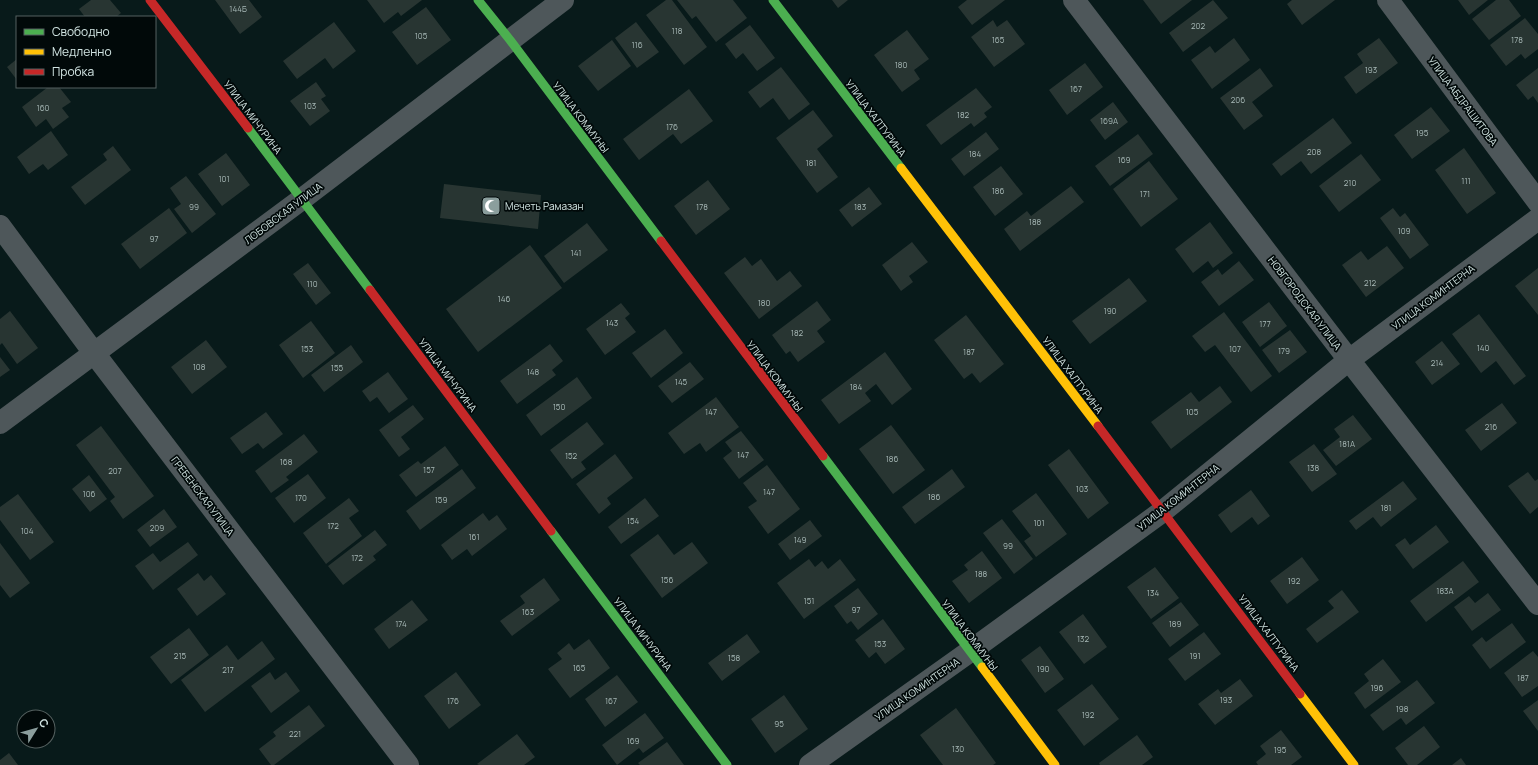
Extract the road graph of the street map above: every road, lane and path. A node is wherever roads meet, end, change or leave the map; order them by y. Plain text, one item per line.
1 (150, 0) edge
2 (478, 0) edge
3 (563, 0) edge
4 (773, 0) edge
5 (1074, 0) edge
6 (1388, 0) edge
7 (510, 40) junction
8 (302, 199) junction
9 (1538, 202) edge
10 (1538, 219) edge
11 (0, 226) edge
12 (94, 353) junction
13 (1349, 360) junction
14 (0, 423) edge
15 (1163, 511) junction
16 (1538, 604) edge
17 (969, 652) junction
18 (408, 765) edge
19 (727, 765) edge
20 (810, 765) edge
21 (1055, 765) edge
22 (1354, 765) edge

1 - 8 street, УЛИЦА МИЧУРИНА
2 - 7 street, УЛИЦА КОММУНЫ
3 - 7 street, ЛОБОВСКАЯ УЛИЦА
4 - 15 street, УЛИЦА ХАЛТУРИНА
5 - 13 street, НОВГОРОДСКАЯ УЛИЦА
6 - 9 street, УЛИЦА АБДРАШИТОВА
7 - 8 street, ЛОБОВСКАЯ УЛИЦА
7 - 17 street, УЛИЦА КОММУНЫ
8 - 12 street, ЛОБОВСКАЯ УЛИЦА
8 - 19 street, УЛИЦА МИЧУРИНА
10 - 13 street, УЛИЦА КОМИНТЕРНА
11 - 12 street, ГРЕБЕНСКАЯ УЛИЦА
12 - 14 street, ЛОБОВСКАЯ УЛИЦА
12 - 18 street, ГРЕБЕНСКАЯ УЛИЦА
13 - 15 street, УЛИЦА КОМИНТЕРНА
13 - 16 street, НОВГОРОДСКАЯ УЛИЦА
15 - 17 street, УЛИЦА КОМИНТЕРНА
15 - 22 street, УЛИЦА ХАЛТУРИНА
17 - 20 street, УЛИЦА КОМИНТЕРНА
17 - 21 street, УЛИЦА КОММУНЫ

